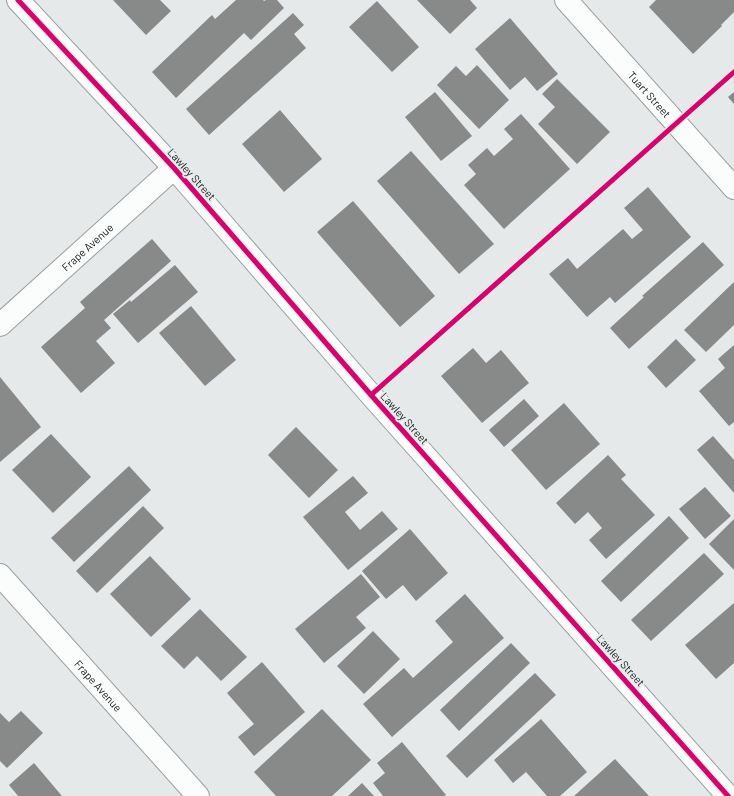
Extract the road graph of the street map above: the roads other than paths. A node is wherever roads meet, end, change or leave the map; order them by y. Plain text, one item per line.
1 (18, 0) edge
2 (566, 0) edge
3 (174, 168) junction
4 (734, 188) edge
5 (0, 325) edge
6 (0, 575) edge
7 (198, 796) edge
8 (728, 796) edge

1 - 3 street, Lawley Street
2 - 4 street, Tuart Street
3 - 5 street, Frape Avenue
3 - 8 street, Lawley Street
6 - 7 street, Frape Avenue

